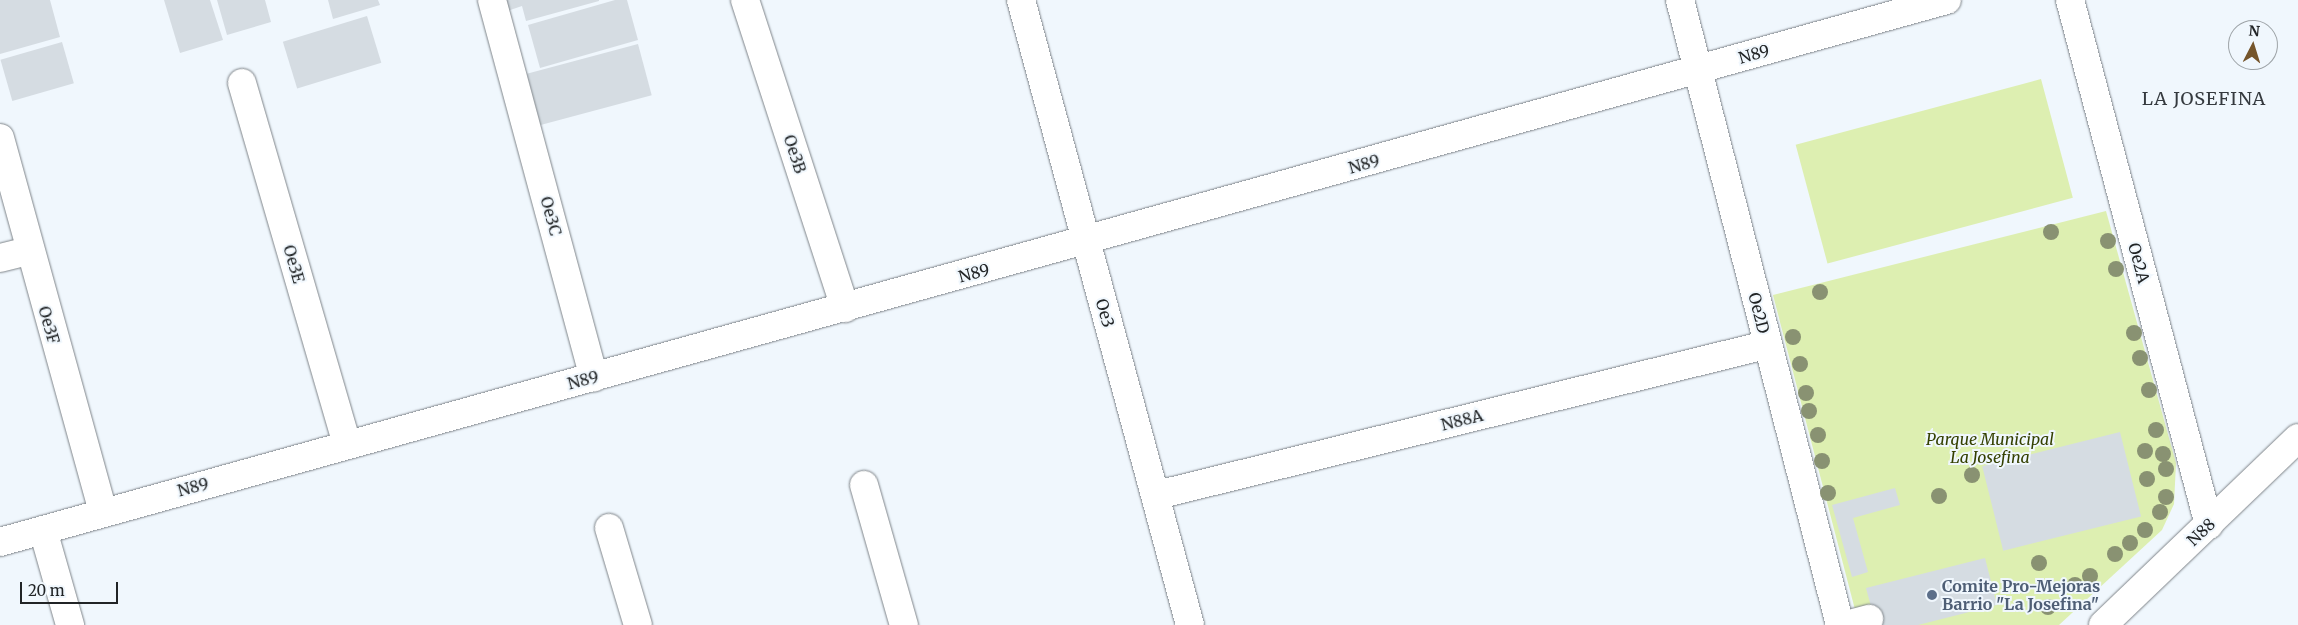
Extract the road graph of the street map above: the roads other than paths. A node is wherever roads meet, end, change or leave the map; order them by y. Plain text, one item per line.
1 (492, 0) edge
2 (745, 0) edge
3 (1021, 0) edge
4 (1680, 0) edge
5 (1946, 0) edge
6 (2070, 0) edge
7 (1700, 69) junction
8 (242, 83) dead end
9 (0, 138) edge
10 (1085, 242) junction
11 (28, 251) junction
12 (0, 258) edge
13 (845, 308) junction
14 (1766, 345) junction
15 (594, 376) junction
16 (2298, 438) edge
17 (347, 444) junction
18 (864, 485) dead end
19 (1157, 495) junction
20 (102, 512) junction
21 (2208, 525) junction
22 (610, 528) dead end
23 (43, 530) junction
24 (0, 542) edge
25 (70, 625) edge
26 (638, 625) edge
27 (904, 625) edge
28 (1190, 625) edge
29 (1840, 625) edge
30 (2103, 625) edge

1 - 15 street, Oe3C
2 - 13 street, Oe3B
3 - 10 street, Oe3
4 - 7 street, Oe2D
5 - 7 street, N89
6 - 21 street, Oe2A
7 - 10 street, N89
7 - 14 street, Oe2D
8 - 17 street, Oe3E
9 - 11 street, Oe3F
10 - 13 street, N89
10 - 19 street, Oe3
11 - 12 street
11 - 20 street, Oe3F
13 - 15 street, N89
14 - 19 street, N88A
14 - 29 street, Oe2D
15 - 17 street, N89
16 - 21 street, N88
17 - 20 street, N89
18 - 27 street
19 - 28 street, Oe3
20 - 23 street, N89
21 - 30 street, N88
22 - 26 street
23 - 24 street, N89
23 - 25 street

